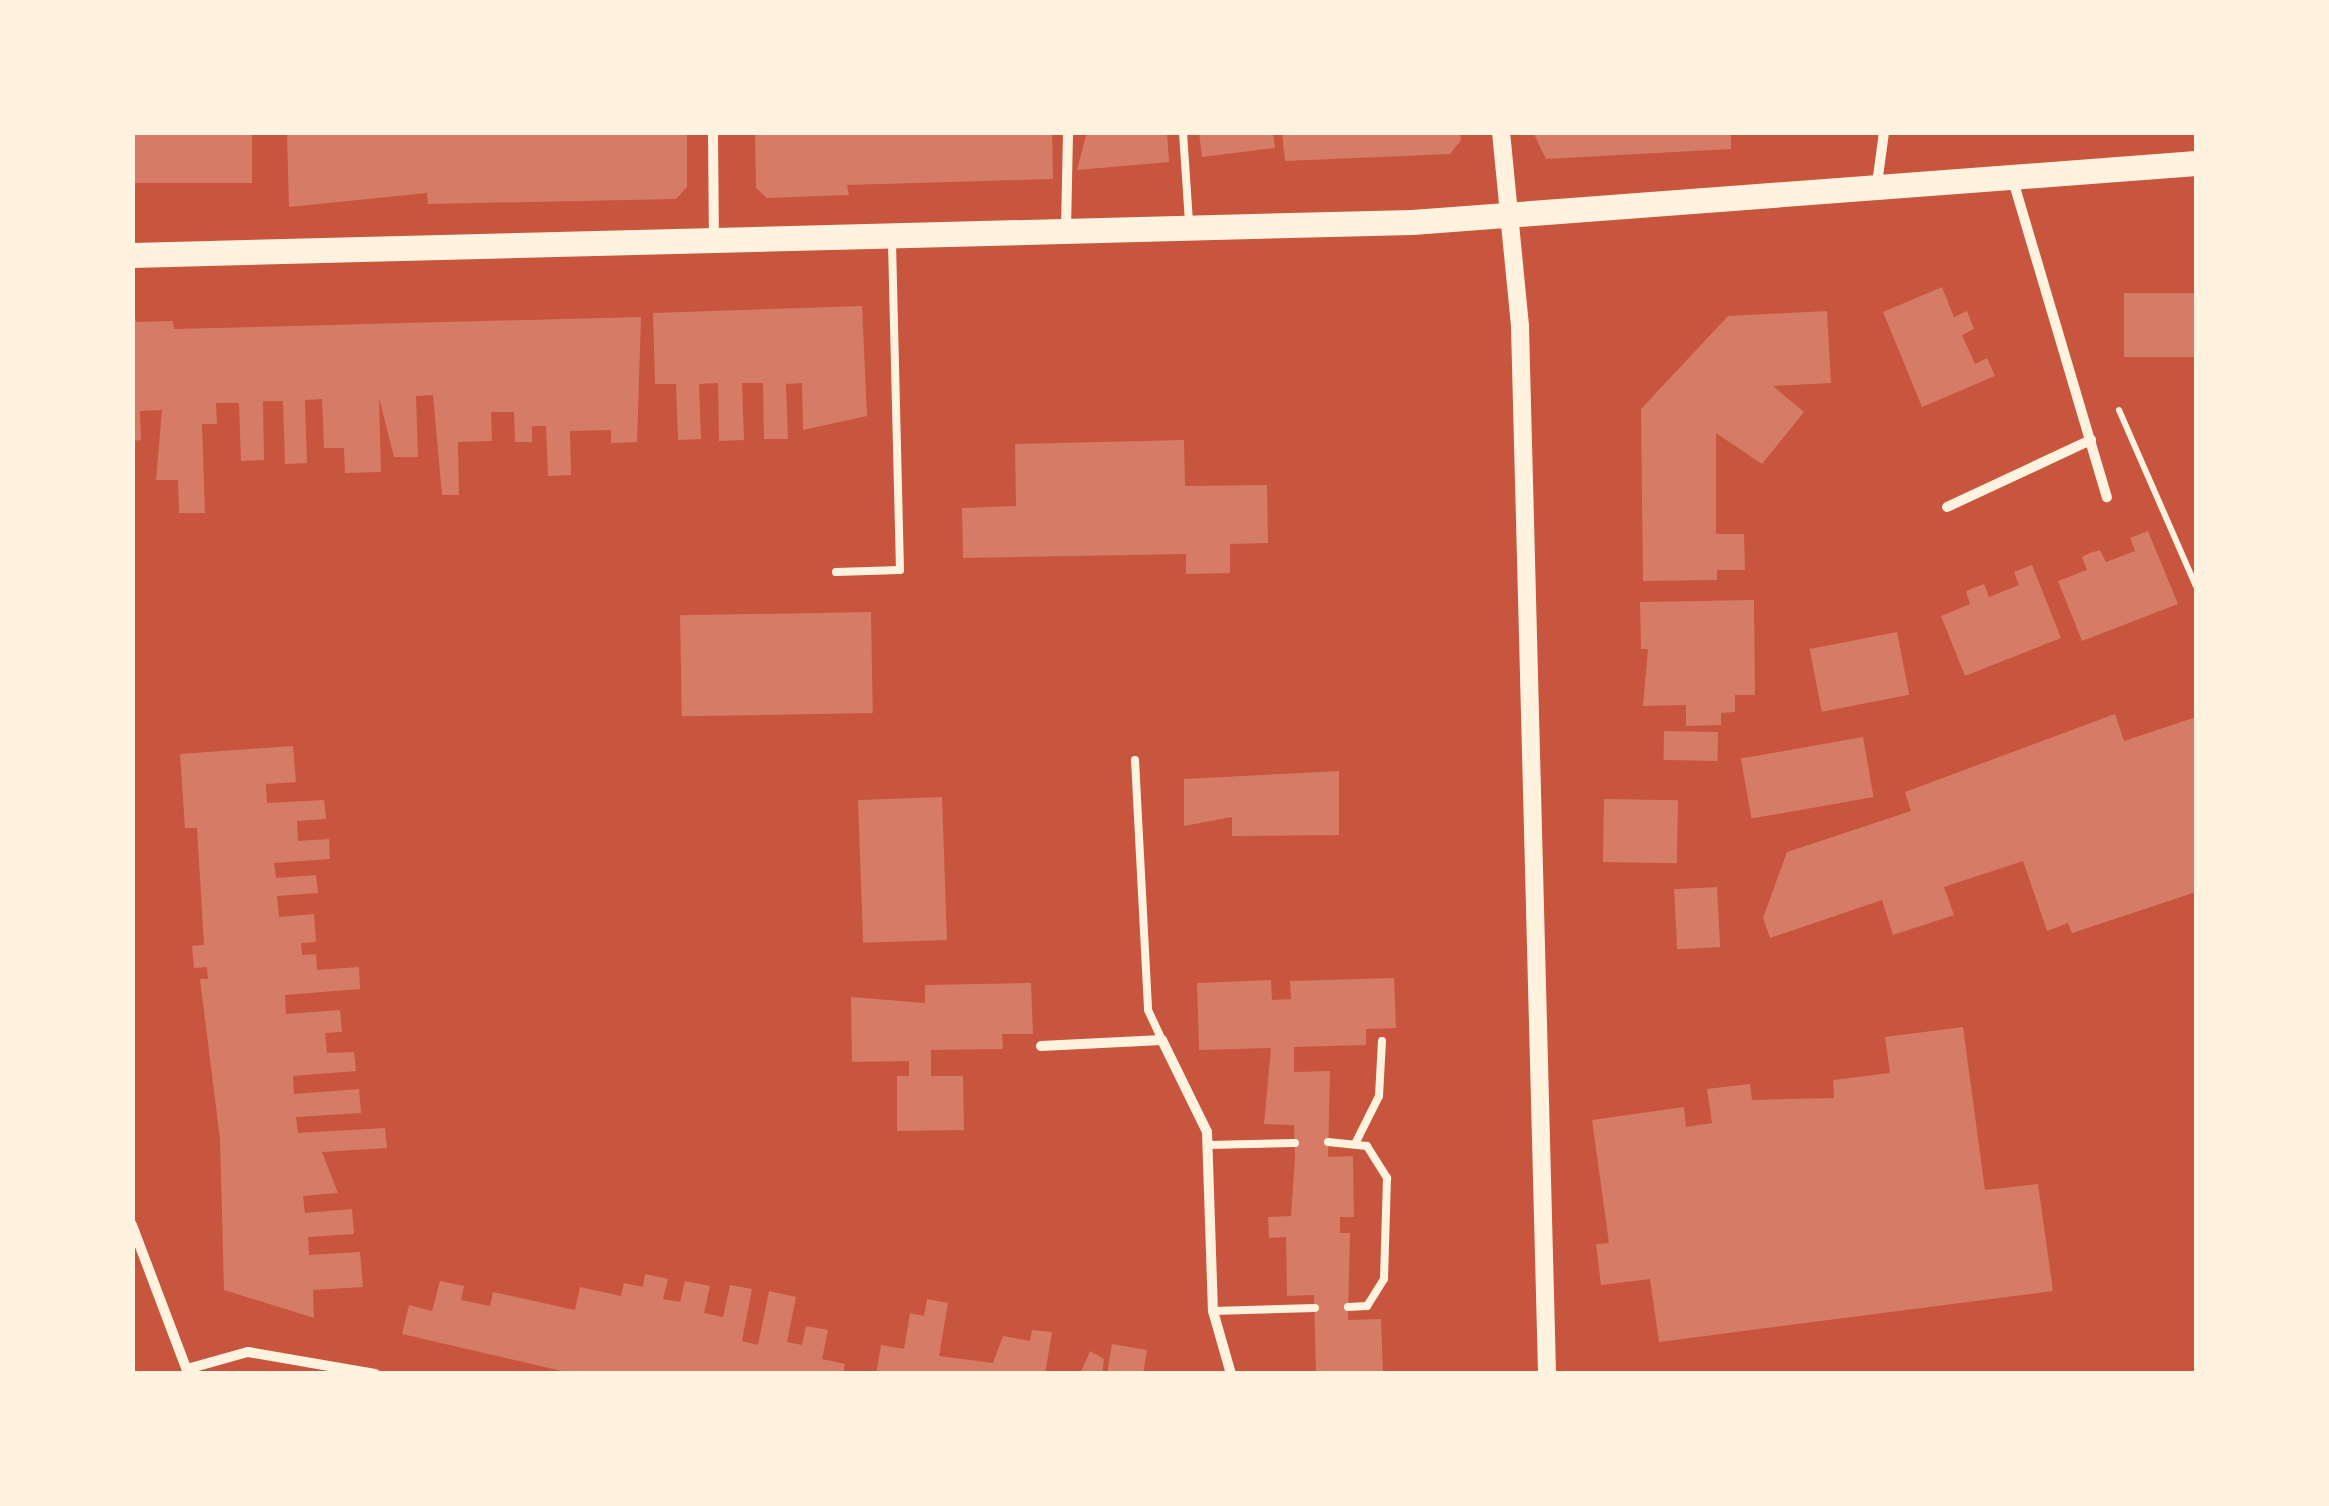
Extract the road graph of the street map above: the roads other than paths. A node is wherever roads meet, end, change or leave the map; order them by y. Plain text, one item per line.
1 (713, 132) edge
2 (1068, 132) edge
3 (1183, 132) edge
4 (1501, 132) edge
5 (1884, 132) edge
6 (2196, 163) edge
7 (2012, 176) junction
8 (1876, 190) junction
9 (1508, 216) junction
10 (1189, 227) junction
11 (1066, 230) junction
12 (892, 234) junction
13 (714, 237) junction
14 (132, 255) edge
15 (2090, 440) junction
16 (2108, 498) dead end
17 (1948, 508) dead end
18 (836, 572) dead end
19 (1134, 760) dead end
20 (1162, 1040) junction
21 (1382, 1041) dead end
22 (1041, 1046) dead end
23 (1328, 1142) dead end
24 (1356, 1142) junction
25 (1295, 1143) dead end
26 (1208, 1145) junction
27 (132, 1225) edge
28 (1348, 1307) dead end
29 (1315, 1308) dead end
30 (1213, 1311) junction
31 (188, 1371) edge
32 (375, 1374) edge
33 (1232, 1374) edge
34 (1546, 1374) edge

1 - 13 street
2 - 11 street
3 - 10 lane
4 - 9 street
5 - 8 street
6 - 7 main road
7 - 8 main road
7 - 15 street
8 - 9 main road
9 - 10 main road
9 - 34 street
10 - 11 main road
11 - 12 main road
12 - 13 main road
12 - 18 lane
13 - 14 main road
15 - 16 street
15 - 17 street
19 - 20 lane
20 - 22 street
20 - 26 street
21 - 24 lane
23 - 24 lane
24 - 28 lane
25 - 26 lane
26 - 30 street
27 - 31 street
29 - 30 lane
30 - 33 street
31 - 32 street

